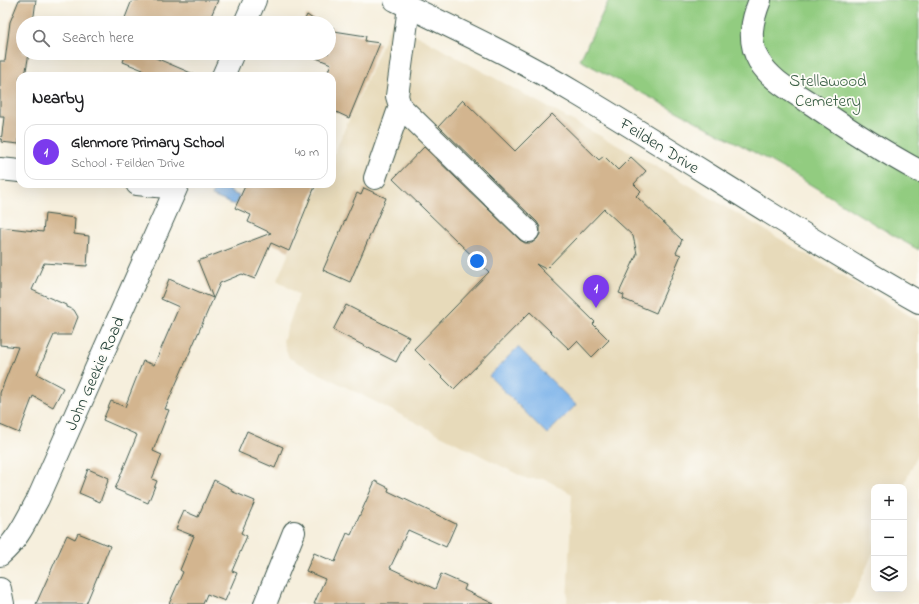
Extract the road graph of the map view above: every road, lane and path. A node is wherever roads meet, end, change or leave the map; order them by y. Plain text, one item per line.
1 (255, 0) edge
2 (760, 0) edge
3 (402, 3) edge
4 (249, 16) edge
5 (230, 60) edge
6 (225, 72) edge
7 (400, 106) junction
8 (0, 169) edge
9 (16, 171) edge
10 (919, 171) edge
11 (375, 178) dead end
12 (176, 188) edge
13 (528, 231) dead end
14 (919, 302) edge
15 (294, 532) dead end
16 (0, 555) edge
17 (0, 589) edge
18 (3, 604) edge
19 (265, 604) edge

1 - 4 street
2 - 10 street
3 - 7 street
3 - 14 street, Feilden Drive
5 - 6 street
7 - 11 street
7 - 13 street
8 - 9 street
12 - 16 street, John Geekie Road
15 - 19 street
17 - 18 street

